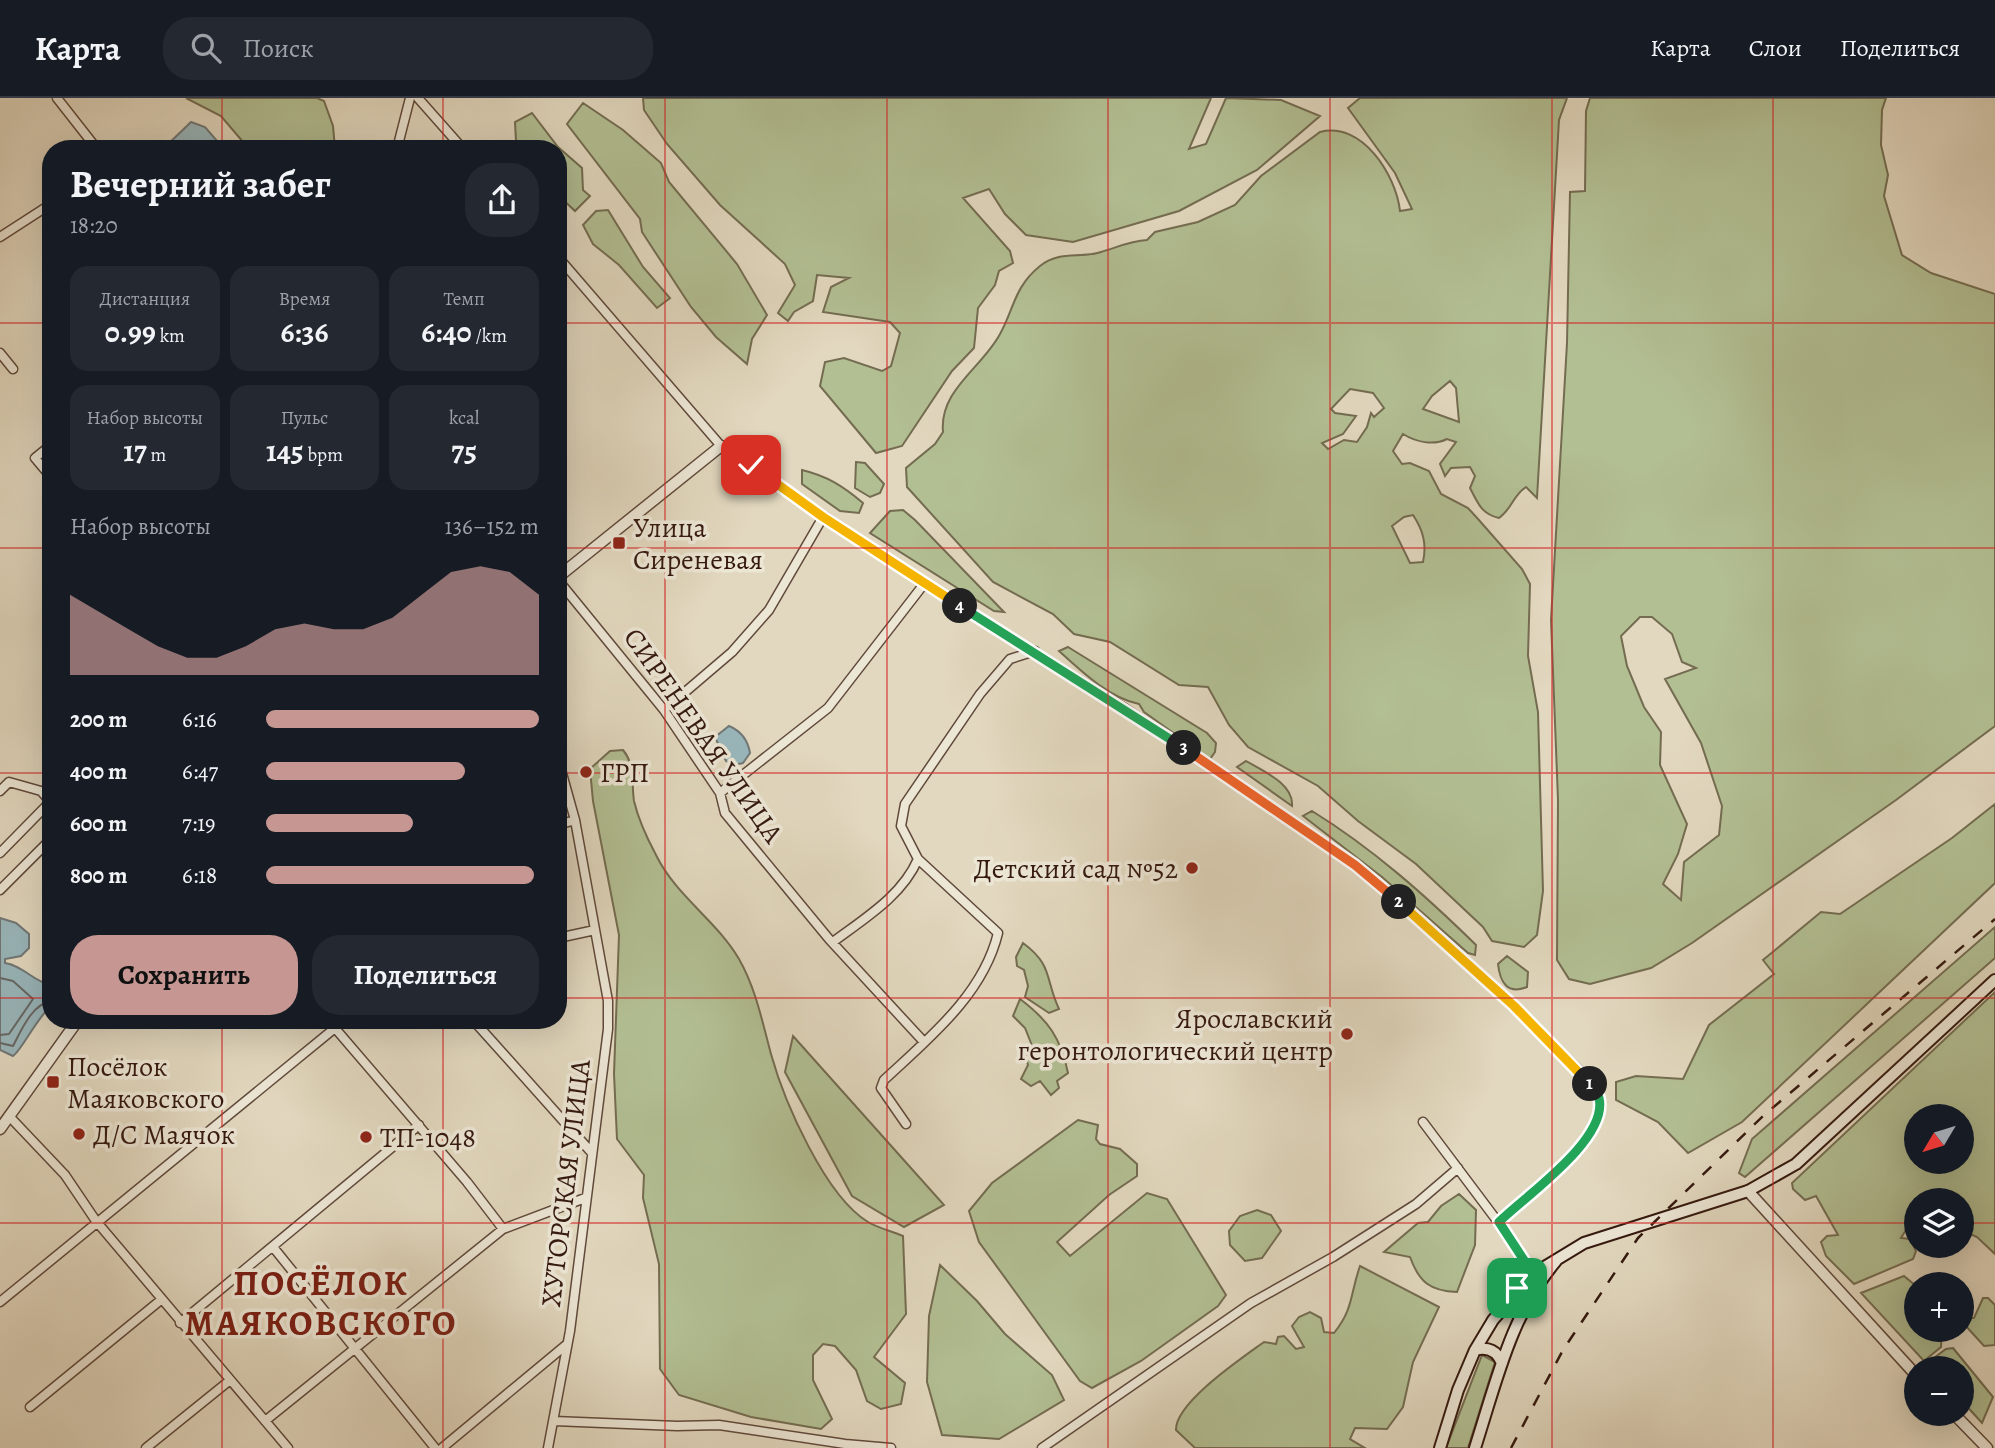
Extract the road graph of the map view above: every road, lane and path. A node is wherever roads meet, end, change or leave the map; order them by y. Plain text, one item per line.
1 (57, 98) edge
2 (410, 98) edge
3 (418, 98) edge
4 (90, 140) edge
5 (399, 140) edge
6 (455, 140) edge
7 (42, 211) edge
8 (0, 237) edge
9 (567, 268) edge
10 (0, 354) edge
11 (13, 369) dead end
12 (720, 446) junction
13 (42, 454) edge
14 (42, 466) edge
15 (823, 517) junction
16 (567, 571) edge
17 (924, 584) junction
18 (567, 589) edge
19 (1035, 651) junction
20 (664, 710) junction
21 (0, 791) edge
22 (567, 791) edge
23 (42, 792) edge
24 (720, 793) junction
25 (42, 809) edge
26 (575, 820) junction
27 (567, 822) edge
28 (42, 848) edge
29 (0, 853) edge
30 (918, 859) junction
31 (0, 890) edge
32 (595, 930) junction
33 (567, 936) edge
34 (833, 942) junction
35 (1995, 980) edge
36 (72, 1029) edge
37 (334, 1029) edge
38 (336, 1029) edge
39 (481, 1029) edge
40 (924, 1042) junction
41 (9, 1116) junction
42 (1423, 1122) dead end
43 (906, 1124) dead end
44 (419, 1125) junction
45 (0, 1129) edge
46 (592, 1153) junction
47 (1458, 1168) junction
48 (1748, 1191) junction
49 (585, 1198) junction
50 (96, 1221) junction
51 (1499, 1222) junction
52 (503, 1229) junction
53 (273, 1247) junction
54 (1558, 1259) junction
55 (1533, 1274) junction
56 (162, 1299) junction
57 (0, 1302) edge
58 (180, 1323) junction
59 (566, 1345) junction
60 (356, 1349) junction
61 (1475, 1350) junction
62 (1904, 1361) edge
63 (1502, 1363) junction
64 (229, 1381) junction
65 (30, 1407) dead end
66 (554, 1420) junction
67 (265, 1422) junction
68 (1966, 1426) edge
69 (146, 1448) edge
70 (288, 1448) edge
71 (435, 1448) edge
72 (442, 1448) edge
73 (548, 1448) edge
74 (891, 1448) edge
75 (1042, 1448) edge
76 (1440, 1448) edge
77 (1475, 1448) edge
78 (1987, 1448) edge

1 - 4 street
2 - 5 street
3 - 6 street
7 - 8 street
9 - 12 street
10 - 11 street
12 - 15 street
12 - 16 street
13 - 14 street
15 - 17 street
15 - 20 street
17 - 19 street
17 - 24 street
18 - 20 street, СИРЕНЕВАЯ УЛИЦА
19 - 30 street
19 - 51 street
20 - 24 street, СИРЕНЕВАЯ УЛИЦА
21 - 23 street
22 - 26 street, ХУТОРСКАЯ УЛИЦА
24 - 34 street, СИРЕНЕВАЯ УЛИЦА
25 - 29 street
26 - 27 street
26 - 32 street, ХУТОРСКАЯ УЛИЦА
28 - 31 street
30 - 34 street
30 - 40 street
32 - 33 street
32 - 46 street, ХУТОРСКАЯ УЛИЦА
34 - 40 street, СИРЕНЕВАЯ УЛИЦА
35 - 48 main road
36 - 41 street
37 - 50 street
38 - 44 street
39 - 46 street
40 - 43 street
41 - 45 street
41 - 50 street
42 - 47 street
44 - 52 street
44 - 53 street
46 - 49 street, ХУТОРСКАЯ УЛИЦА
47 - 51 street
47 - 75 street
48 - 54 main road
48 - 62 street
49 - 52 street
49 - 59 street, ХУТОРСКАЯ УЛИЦА
50 - 56 street
50 - 57 street
51 - 55 street
52 - 60 street
53 - 58 street
53 - 60 street
54 - 55 main road
54 - 63 main road
55 - 61 main road
56 - 58 street
56 - 65 street
58 - 64 street
59 - 66 street, ХУТОРСКАЯ УЛИЦА
59 - 72 street
60 - 67 street
60 - 71 street
61 - 63 main road
61 - 76 main road
63 - 77 main road
64 - 67 street
64 - 69 street
66 - 73 street, ХУТОРСКАЯ УЛИЦА
66 - 74 street
67 - 70 street
68 - 78 street

